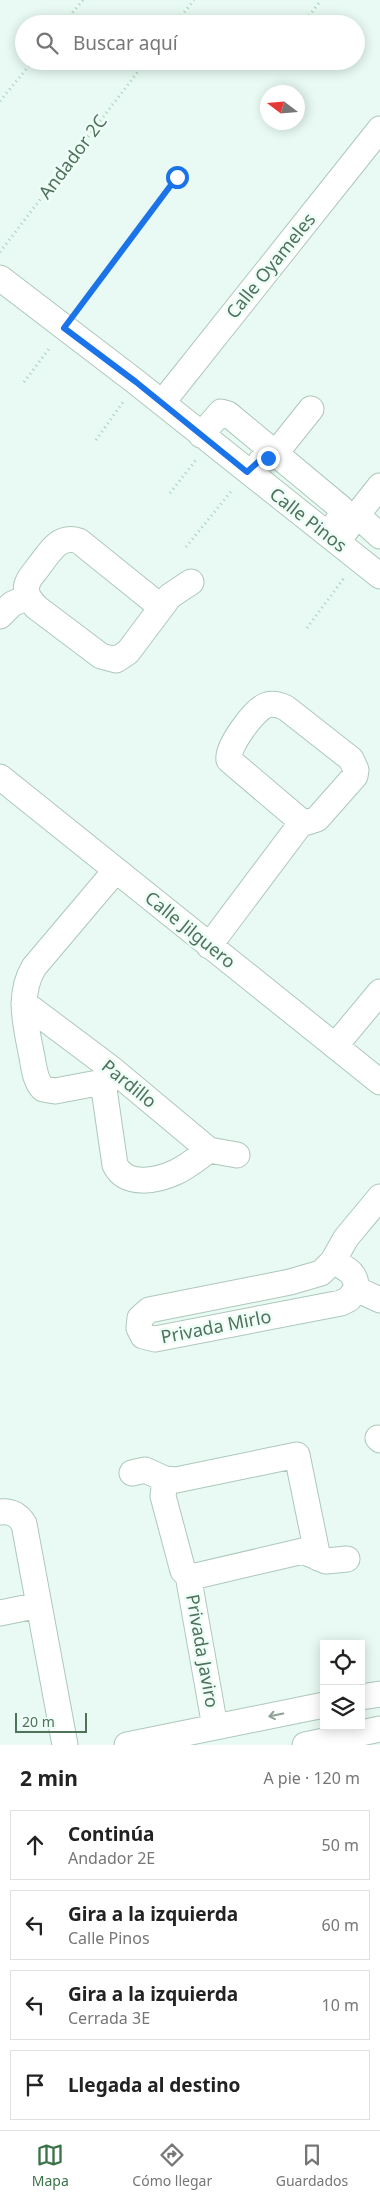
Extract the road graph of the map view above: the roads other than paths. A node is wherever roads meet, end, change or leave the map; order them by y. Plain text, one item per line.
1 (380, 129) edge
2 (0, 278) edge
3 (162, 402) junction
4 (311, 410) dead end
5 (206, 439) junction
6 (274, 454) junction
7 (247, 472) junction
8 (380, 486) edge
9 (357, 516) junction
10 (380, 536) edge
11 (333, 539) junction
12 (374, 570) edge
13 (191, 582) dead end
14 (28, 597) junction
15 (161, 607) junction
16 (0, 616) edge
17 (0, 777) edge
18 (302, 822) junction
19 (116, 870) junction
20 (209, 946) junction
21 (380, 992) edge
22 (24, 1002) junction
23 (336, 1046) junction
24 (108, 1076) junction
25 (380, 1082) edge
26 (209, 1150) junction
27 (237, 1155) dead end
28 (380, 1197) edge
29 (333, 1261) junction
30 (356, 1289) junction
31 (380, 1300) edge
32 (132, 1473) dead end
33 (166, 1479) junction
34 (0, 1512) edge
35 (318, 1558) junction
36 (347, 1559) dead end
37 (188, 1575) junction
38 (39, 1605) junction
39 (0, 1613) edge
40 (380, 1694) edge
41 (365, 1696) edge
42 (320, 1706) edge
43 (215, 1727) junction
44 (380, 1729) edge
45 (65, 1745) edge
46 (127, 1745) edge
47 (306, 1745) edge

1 - 3 street, Calle Oyameles
2 - 3 street, Calle Pinos
3 - 5 street, Calle Pinos
4 - 6 street
5 - 6 street
5 - 7 street, Calle Pinos
6 - 7 street
6 - 11 street
7 - 11 street, Calle Pinos
8 - 9 street
9 - 10 street
9 - 11 street
11 - 12 street, Calle Pinos
13 - 15 street
14 - 15 street
14 - 15 street
14 - 16 street
17 - 19 street, Calle Jilguero
18 - 18 street
18 - 20 street
19 - 20 street, Calle Jilguero
19 - 22 street
20 - 23 street, Calle Jilguero
21 - 23 street
22 - 24 street, Pardillo
22 - 24 street
23 - 25 street, Calle Jilguero
24 - 26 street, Pardillo
24 - 26 street
26 - 27 street, Pardillo
28 - 29 street, Privada Mirlo
29 - 30 street
29 - 30 street, Privada Mirlo
30 - 31 street
32 - 33 street
33 - 35 street
33 - 37 street, Privada Javiro
34 - 38 street
35 - 36 street, Privada Javiro
35 - 37 street, Privada Javiro
37 - 43 street, Privada Javiro
38 - 39 street
38 - 45 street
40 - 41 street
42 -> 43 street
43 - 46 street
44 - 47 street

